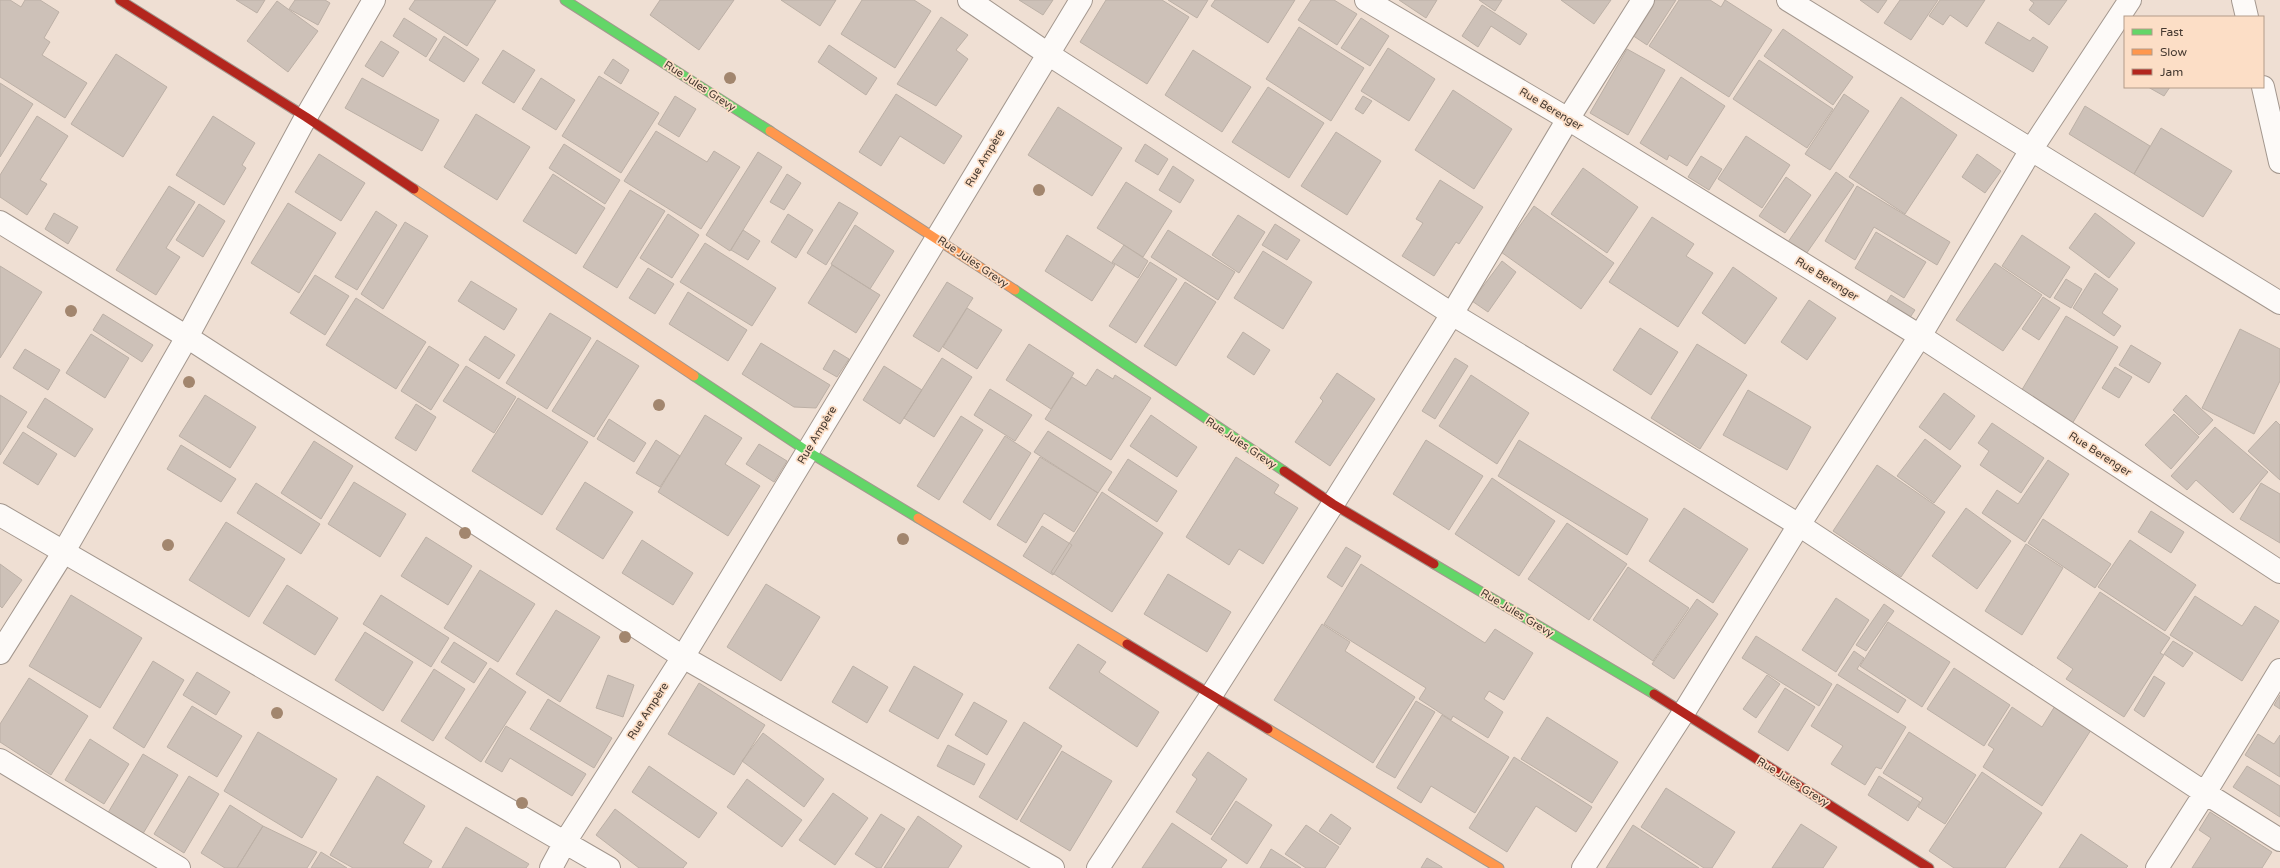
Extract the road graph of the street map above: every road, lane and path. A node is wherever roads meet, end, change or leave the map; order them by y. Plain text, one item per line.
1 (120, 0) edge
2 (374, 0) edge
3 (565, 0) edge
4 (969, 0) edge
5 (1081, 0) edge
6 (1366, 0) edge
7 (1643, 0) edge
8 (1788, 0) edge
9 (2130, 0) edge
10 (2243, 0) edge
11 (2247, 16) edge
12 (1048, 54) junction
13 (2263, 88) edge
14 (306, 117) junction
15 (1568, 119) junction
16 (2031, 150) junction
17 (2280, 162) edge
18 (0, 222) edge
19 (937, 238) junction
20 (2280, 303) edge
21 (1452, 314) junction
22 (1920, 336) junction
23 (187, 337) junction
24 (807, 451) junction
25 (1333, 504) junction
26 (0, 516) edge
27 (1799, 525) junction
28 (63, 553) junction
29 (2280, 572) edge
30 (0, 653) edge
31 (683, 658) junction
32 (2280, 670) edge
33 (1212, 694) junction
34 (1684, 712) junction
35 (0, 760) edge
36 (2205, 793) junction
37 (2280, 840) edge
38 (565, 842) junction
39 (179, 868) edge
40 (551, 868) edge
41 (609, 868) edge
42 (1053, 868) edge
43 (1098, 868) edge
44 (1499, 868) edge
45 (1583, 868) edge
46 (1929, 868) edge
47 (2156, 868) edge

1 - 14 street
2 - 14 street
3 - 19 street, Rue Jules Grevy
4 - 12 street
5 - 12 street, Rue Ampère
6 - 15 street, Rue Berenger
7 - 15 street
8 - 16 street
9 - 16 street
10 - 11 street
12 - 19 street, Rue Ampère
12 - 21 street
13 - 17 street
14 - 23 street
14 - 24 street
15 - 21 street
15 - 22 street, Rue Berenger
16 - 20 street
16 - 22 street
18 - 23 street
19 - 24 street, Rue Ampère
19 - 25 street, Rue Jules Grevy
21 - 25 street
21 - 27 street
22 - 27 street
22 - 29 street, Rue Berenger
23 - 28 street
23 - 31 street
24 - 31 street, Rue Ampère
24 - 33 street
25 - 33 street
25 - 34 street, Rue Jules Grevy
26 - 28 street
27 - 34 street
27 - 36 street
28 - 30 street
28 - 38 street
31 - 38 street, Rue Ampère
31 - 42 street
32 - 36 street
33 - 43 street
33 - 44 street
34 - 45 street
34 - 46 street, Rue Jules Grevy
35 - 39 street
36 - 37 street
36 - 47 street
38 - 40 street, Rue Ampère
38 - 41 street

